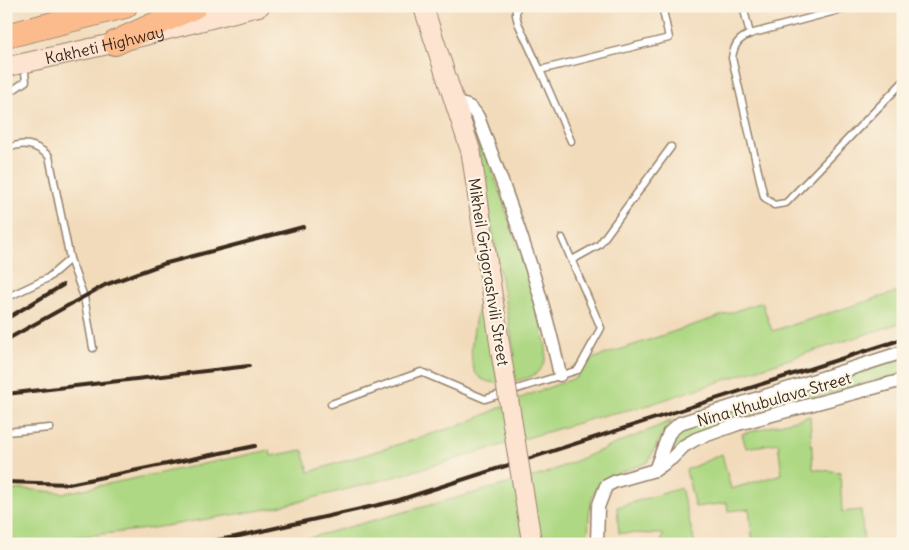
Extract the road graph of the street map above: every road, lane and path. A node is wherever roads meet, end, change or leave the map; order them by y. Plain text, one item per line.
1 (125, 6) edge
2 (196, 6) edge
3 (260, 6) edge
4 (424, 6) edge
5 (516, 6) edge
6 (662, 6) edge
7 (743, 6) edge
8 (854, 6) edge
9 (750, 34) junction
10 (6, 36) edge
11 (115, 43) junction
12 (15, 65) edge
13 (540, 70) junction
14 (903, 82) edge
15 (6, 95) edge
16 (456, 104) junction
17 (570, 141) dead end
18 (672, 147) dead end
19 (6, 149) edge
20 (562, 238) dead end
21 (70, 259) junction
22 (572, 260) junction
23 (6, 289) edge
24 (9, 296) edge
25 (93, 348) dead end
26 (903, 352) edge
27 (560, 375) junction
28 (903, 380) edge
29 (331, 404) dead end
30 (50, 428) dead end
31 (6, 432) edge
32 (655, 470) junction
33 (532, 544) edge
34 (597, 544) edge

1 - 10 highway, Kakheti Highway
2 - 11 highway
3 - 11 street, Kakheti Highway
4 - 16 street, Mikheil Grigorashvili Street
5 - 13 lane
6 - 13 lane
7 - 9 lane
8 - 9 lane
9 - 14 lane
11 - 12 street, Kakheti Highway
12 - 15 lane
13 - 17 lane
16 - 27 street
16 - 33 street, Mikheil Grigorashvili Street, bridge
18 - 22 lane
19 - 21 lane
20 - 22 lane
21 - 24 lane
21 - 25 lane
22 - 27 lane
23 - 24 lane
26 - 32 street
27 - 29 lane
28 - 32 street, Nina Khubulava Street
30 - 31 lane
32 - 34 street, Nina Khubulava Street

